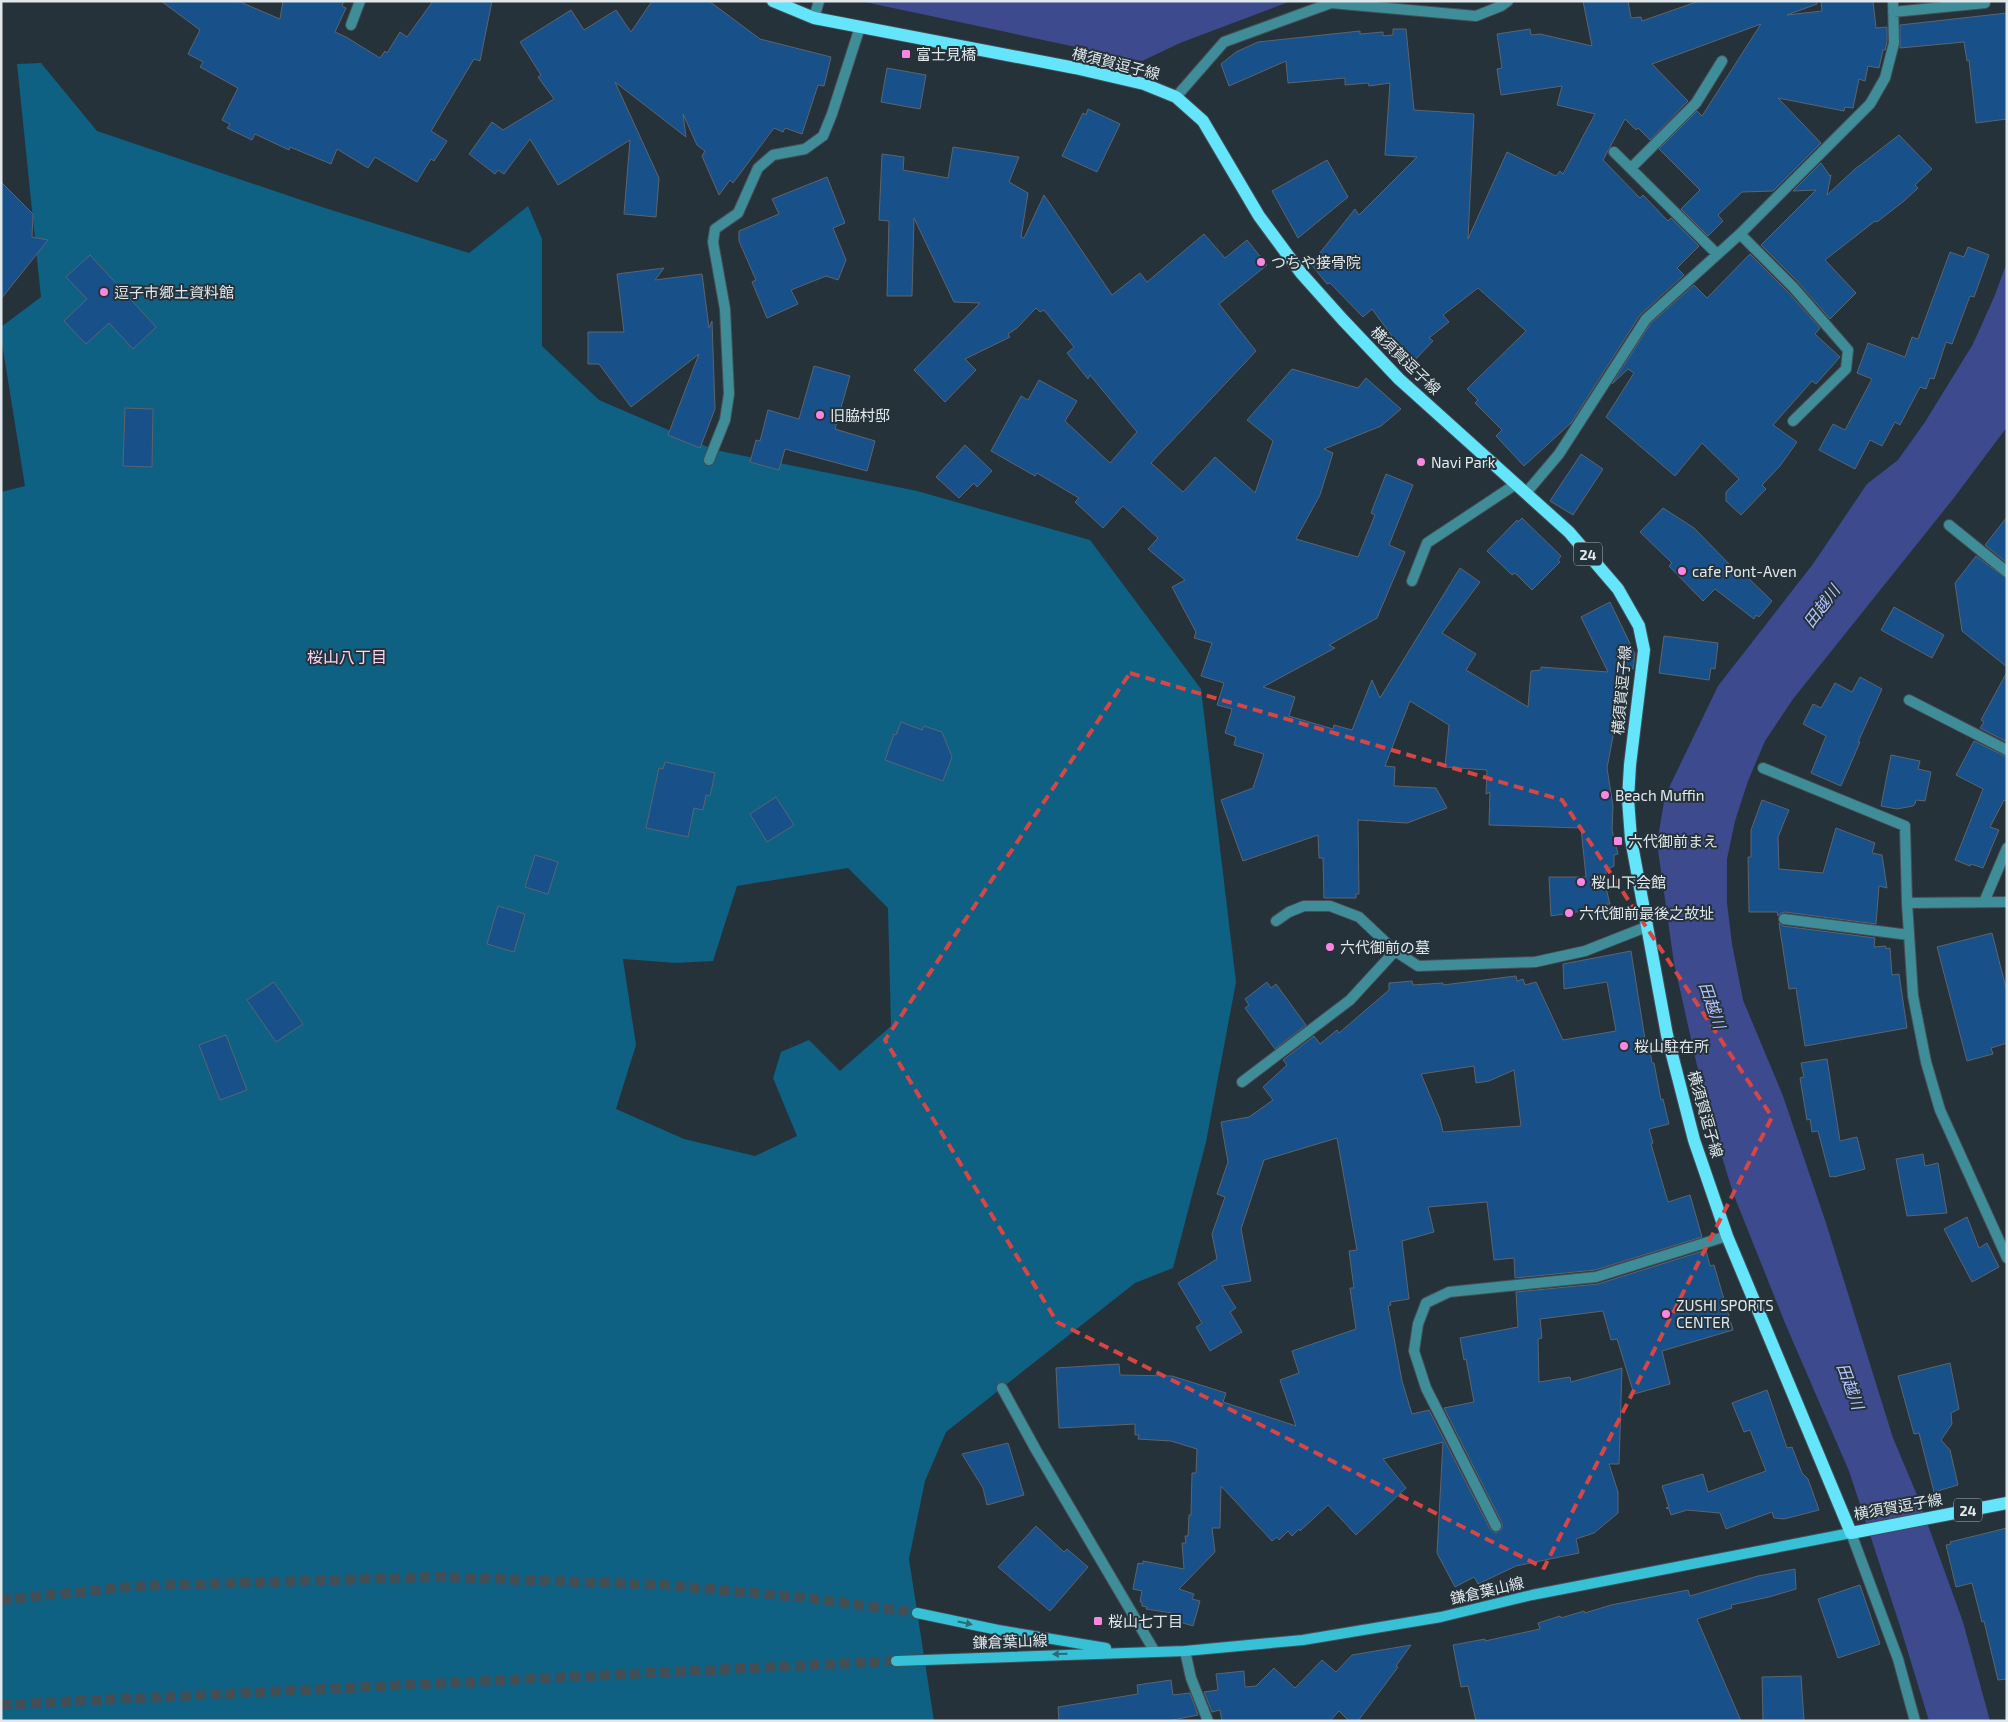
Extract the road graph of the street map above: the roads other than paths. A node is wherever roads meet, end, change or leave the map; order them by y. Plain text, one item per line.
1 (360, 1) edge
2 (773, 1) edge
3 (819, 1) edge
4 (1508, 1) edge
5 (1985, 3) dead end
6 (1893, 7) edge
7 (814, 18) junction
8 (350, 25) dead end
9 (860, 27) junction
10 (1722, 61) dead end
11 (1176, 97) junction
12 (1614, 152) dead end
13 (1631, 168) junction
14 (1740, 234) junction
15 (1717, 254) junction
16 (1793, 421) dead end
17 (709, 460) dead end
18 (1516, 484) junction
19 (1526, 494) junction
20 (1948, 525) dead end
21 (2007, 572) edge
22 (1412, 581) dead end
23 (1909, 700) dead end
24 (2007, 750) edge
25 (1763, 768) dead end
26 (2007, 848) edge
27 (1984, 902) junction
28 (2007, 902) edge
29 (1907, 903) junction
30 (1784, 920) dead end
31 (1276, 922) dead end
32 (1646, 927) junction
33 (1909, 935) junction
34 (1396, 952) junction
35 (1242, 1082) dead end
36 (1727, 1236) junction
37 (2007, 1258) edge
38 (1002, 1388) dead end
39 (2007, 1503) edge
40 (1496, 1526) dead end
41 (1856, 1532) junction
42 (917, 1613) tunnel mouth
43 (1185, 1651) junction
44 (1126, 1652) junction
45 (1155, 1652) junction
46 (896, 1661) tunnel mouth
47 (1208, 1721) edge
48 (1915, 1721) edge

1 - 8 street
2 - 7 main road, 横須賀逗子線 / 24
3 - 7 street
4 - 11 street
5 - 6 street
6 - 14 street
7 - 9 main road, 横須賀逗子線 / 24
9 - 11 main road, 横須賀逗子線 / 24
9 - 17 street
10 - 13 street
11 - 18 main road, 横須賀逗子線 / 24
12 - 13 street
13 - 15 street
14 - 15 street
14 - 16 street
15 - 19 street
18 - 19 main road, 横須賀逗子線 / 24
18 - 22 street
19 - 32 main road, 横須賀逗子線 / 24
20 - 21 street
23 - 24 street
25 - 29 street
26 - 27 street
27 - 28 street
27 - 29 street
29 - 33 street
30 - 33 street
31 - 34 street
32 - 34 street
32 - 36 main road, 横須賀逗子線 / 24
33 - 37 street
34 - 35 street
36 - 40 street
36 - 41 main road, 横須賀逗子線 / 24
38 - 45 street
39 - 41 main road, 横須賀逗子線 / 24
41 - 43 main road, 鎌倉葉山線
41 - 48 street
42 -> 44 main road, 鎌倉葉山線
43 - 45 main road, 鎌倉葉山線
43 - 47 street
44 - 45 main road, 鎌倉葉山線
44 -> 46 main road, 鎌倉葉山線

